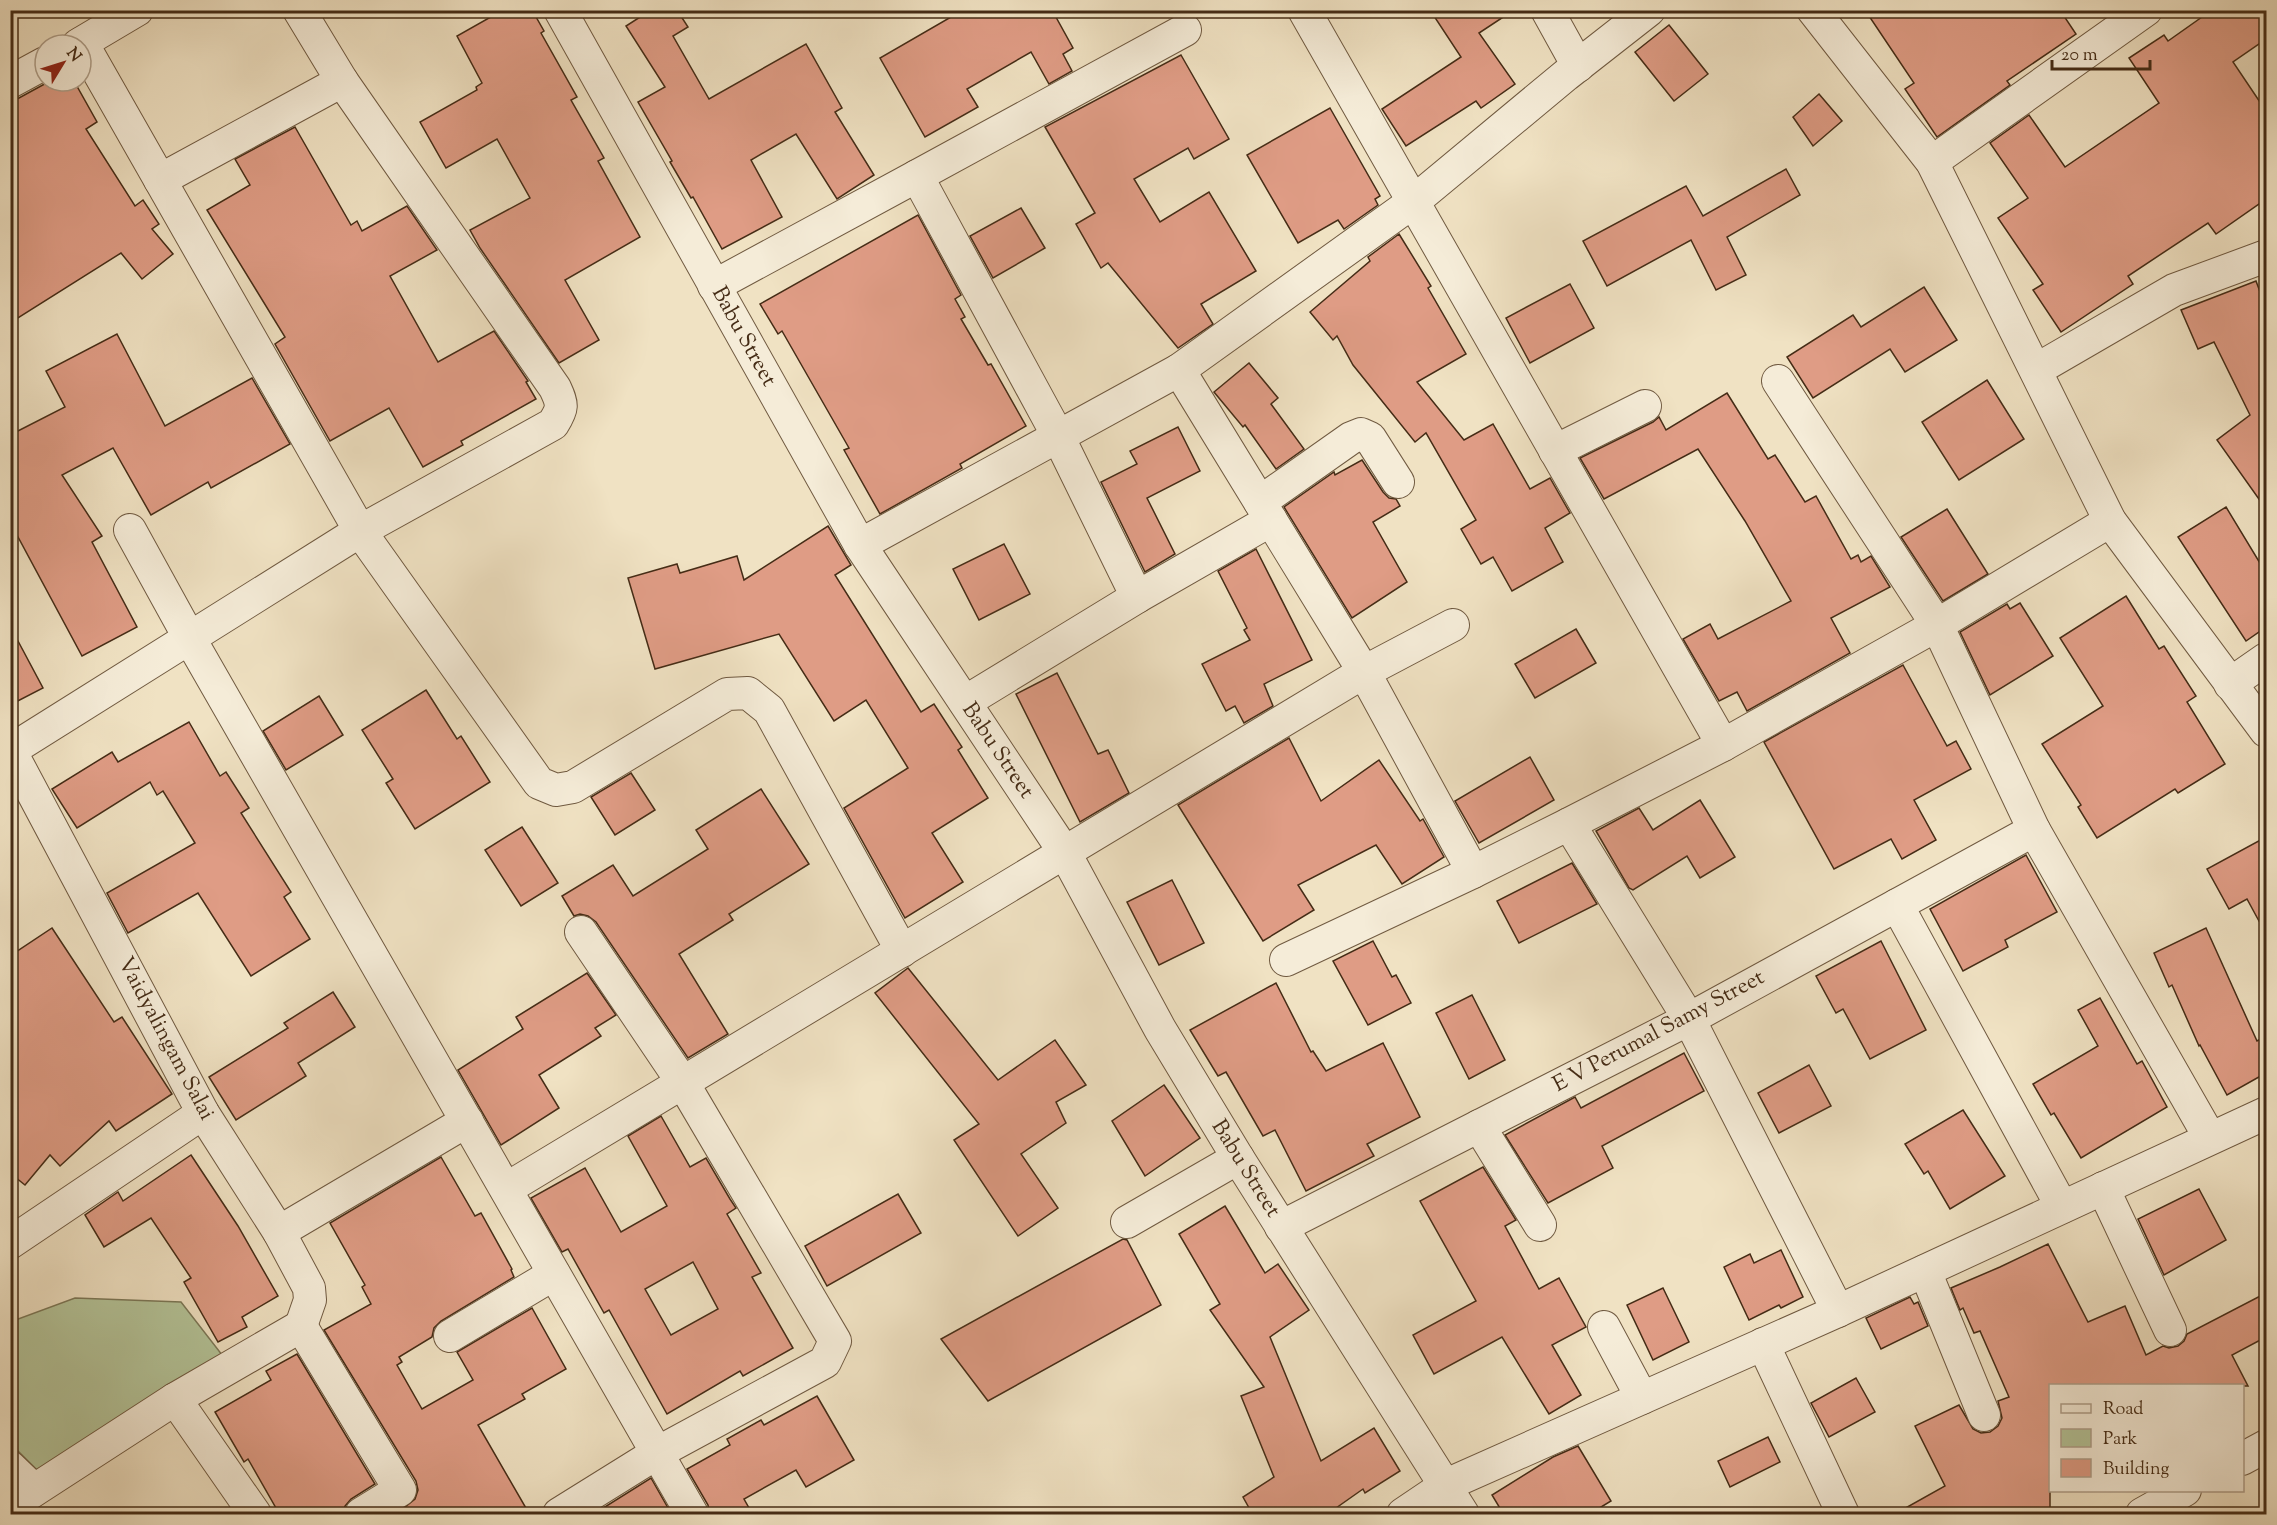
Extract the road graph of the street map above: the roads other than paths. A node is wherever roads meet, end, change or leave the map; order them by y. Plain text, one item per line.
1 (137, 10) edge
2 (299, 10) edge
3 (560, 10) edge
4 (1304, 10) edge
5 (1547, 10) edge
6 (1649, 10) edge
7 (1813, 10) edge
8 (2146, 10) edge
9 (1185, 30) dead end
10 (93, 36) edge
11 (93, 66) edge
12 (1578, 66) junction
13 (33, 70) edge
14 (342, 81) junction
15 (10, 82) edge
16 (1932, 162) junction
17 (917, 176) junction
18 (160, 180) junction
19 (1413, 202) junction
20 (2266, 256) edge
21 (714, 286) junction
22 (1179, 370) junction
23 (2037, 370) junction
24 (1778, 381) dead end
25 (1645, 406) dead end
26 (1058, 436) junction
27 (1556, 452) junction
28 (1398, 482) dead end
29 (1265, 511) junction
30 (2110, 521) junction
31 (130, 530) dead end
32 (360, 531) junction
33 (860, 545) junction
34 (1137, 597) junction
35 (1453, 625) dead end
36 (1937, 625) junction
37 (190, 639) junction
38 (2266, 659) edge
39 (1364, 672) junction
40 (2230, 684) junction
41 (965, 702) junction
42 (2266, 730) edge
43 (1723, 745) junction
44 (11, 750) edge
45 (1569, 824) junction
46 (2034, 830) junction
47 (1065, 853) junction
48 (1473, 872) junction
49 (1897, 905) junction
50 (581, 932) dead end
51 (902, 951) junction
52 (1286, 960) dead end
53 (1689, 1019) junction
54 (683, 1083) junction
55 (203, 1113) junction
56 (2266, 1113) edge
57 (467, 1121) junction
58 (1479, 1126) junction
59 (2210, 1138) junction
60 (1238, 1158) junction
61 (2103, 1188) junction
62 (506, 1189) junction
63 (2062, 1207) junction
64 (1127, 1222) dead end
65 (1540, 1225) dead end
66 (1281, 1227) junction
67 (279, 1232) junction
68 (10, 1243) edge
69 (1925, 1271) junction
70 (554, 1274) junction
71 (1838, 1311) junction
72 (300, 1326) junction
73 (1604, 1327) dead end
74 (2170, 1330) dead end
75 (450, 1336) dead end
76 (1763, 1344) junction
77 (1642, 1398) junction
78 (175, 1399) junction
79 (1984, 1415) dead end
80 (2266, 1446) edge
81 (657, 1453) junction
82 (2244, 1458) edge
83 (10, 1467) edge
84 (1446, 1485) junction
85 (2183, 1492) edge
86 (22, 1498) edge
87 (255, 1515) edge
88 (361, 1515) edge
89 (559, 1515) edge
90 (692, 1515) edge
91 (1403, 1515) edge
92 (1463, 1515) edge
93 (1843, 1515) edge
94 (2142, 1515) edge

1 - 10 street
2 - 14 street
3 - 21 street, Babu Street
4 - 19 street
5 - 12 street
6 - 12 street
7 - 16 street
8 - 16 street
9 - 17 street
11 - 18 street
12 - 19 street
13 - 15 street
14 - 18 street
14 - 32 street
16 - 23 street
17 - 21 street
17 - 26 street
18 - 32 street
19 - 22 street
19 - 27 street
20 - 23 street
21 - 33 street, Babu Street
22 - 26 street
22 - 29 street
23 - 30 street
24 - 36 street
25 - 27 street
26 - 33 street
26 - 34 street
27 - 43 street
28 - 29 street
29 - 34 street
29 - 39 street
30 - 36 street
30 - 40 street
31 - 37 street
32 - 37 street
32 - 51 street
33 - 41 street, Babu Street
34 - 41 street
35 - 39 street
36 - 43 street
36 - 46 street
37 - 44 street
37 - 57 street
38 - 40 street
39 - 47 street
39 - 48 street
40 - 42 street
41 - 47 street, Babu Street
43 - 45 street
44 - 55 street, Vaidyalingam Salai
45 - 48 street
45 - 53 street
46 - 49 street, E V Perumal Samy Street
46 - 59 street
47 - 51 street
47 - 60 street, Babu Street
48 - 52 street
49 - 53 street, E V Perumal Samy Street
49 - 63 street
50 - 54 street
51 - 54 street
53 - 58 street, E V Perumal Samy Street
53 - 71 street
54 - 62 street
54 - 81 street
55 - 67 street, Vaidyalingam Salai
55 - 68 street
56 - 59 street
57 - 62 street
57 - 67 street
58 - 65 street
58 - 66 street, E V Perumal Samy Street
59 - 61 street
60 - 64 street
60 - 66 street, Babu Street
61 - 63 street
61 - 74 street
62 - 70 street
63 - 69 street
66 - 84 street, Babu Street
67 - 72 street, Vaidyalingam Salai
69 - 71 street
69 - 79 street
70 - 75 street
70 - 81 street
71 - 76 street
72 - 78 street
72 - 88 street
73 - 77 street
76 - 77 street
76 - 93 street
77 - 84 street
78 - 86 street
78 - 87 street
80 - 82 street
81 - 89 street
81 - 90 street
83 - 86 street
84 - 91 street
84 - 92 street, Babu Street
85 - 94 street

